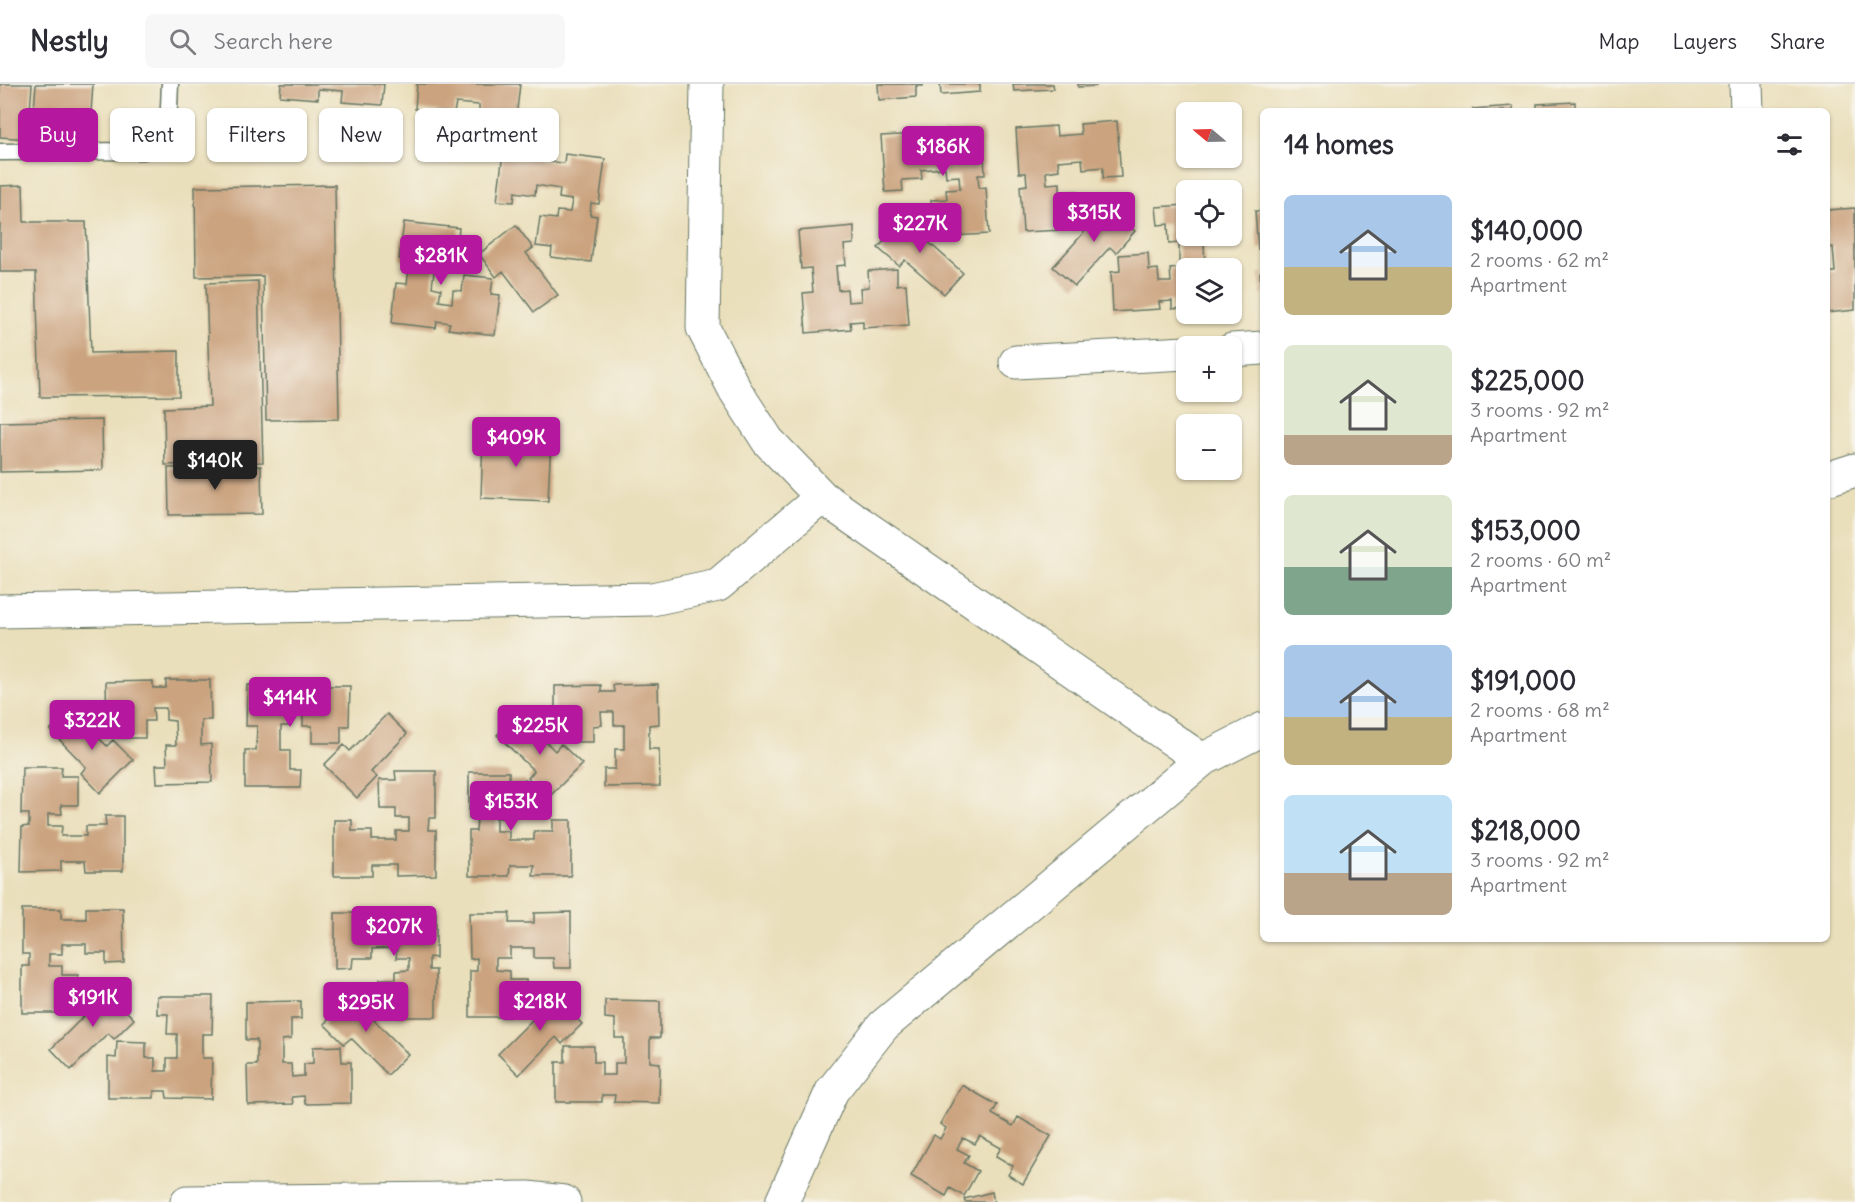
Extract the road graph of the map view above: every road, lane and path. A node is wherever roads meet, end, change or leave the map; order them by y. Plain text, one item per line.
1 (170, 84) edge
2 (706, 84) edge
3 (1746, 84) edge
4 (1747, 108) edge
5 (0, 152) edge
6 (1260, 348) edge
7 (1242, 349) edge
8 (1176, 353) edge
9 (1016, 362) dead end
10 (1855, 470) edge
11 (1830, 478) edge
12 (822, 497) junction
13 (0, 611) edge
14 (1260, 731) edge
15 (1203, 760) junction
16 (187, 1202) edge
17 (564, 1202) edge
18 (782, 1202) edge

1 - 5 lane
2 - 12 street
3 - 4 street
6 - 7 street
8 - 9 street
10 - 11 street
12 - 13 street
12 - 15 street
14 - 15 street
15 - 18 street
16 - 17 street

